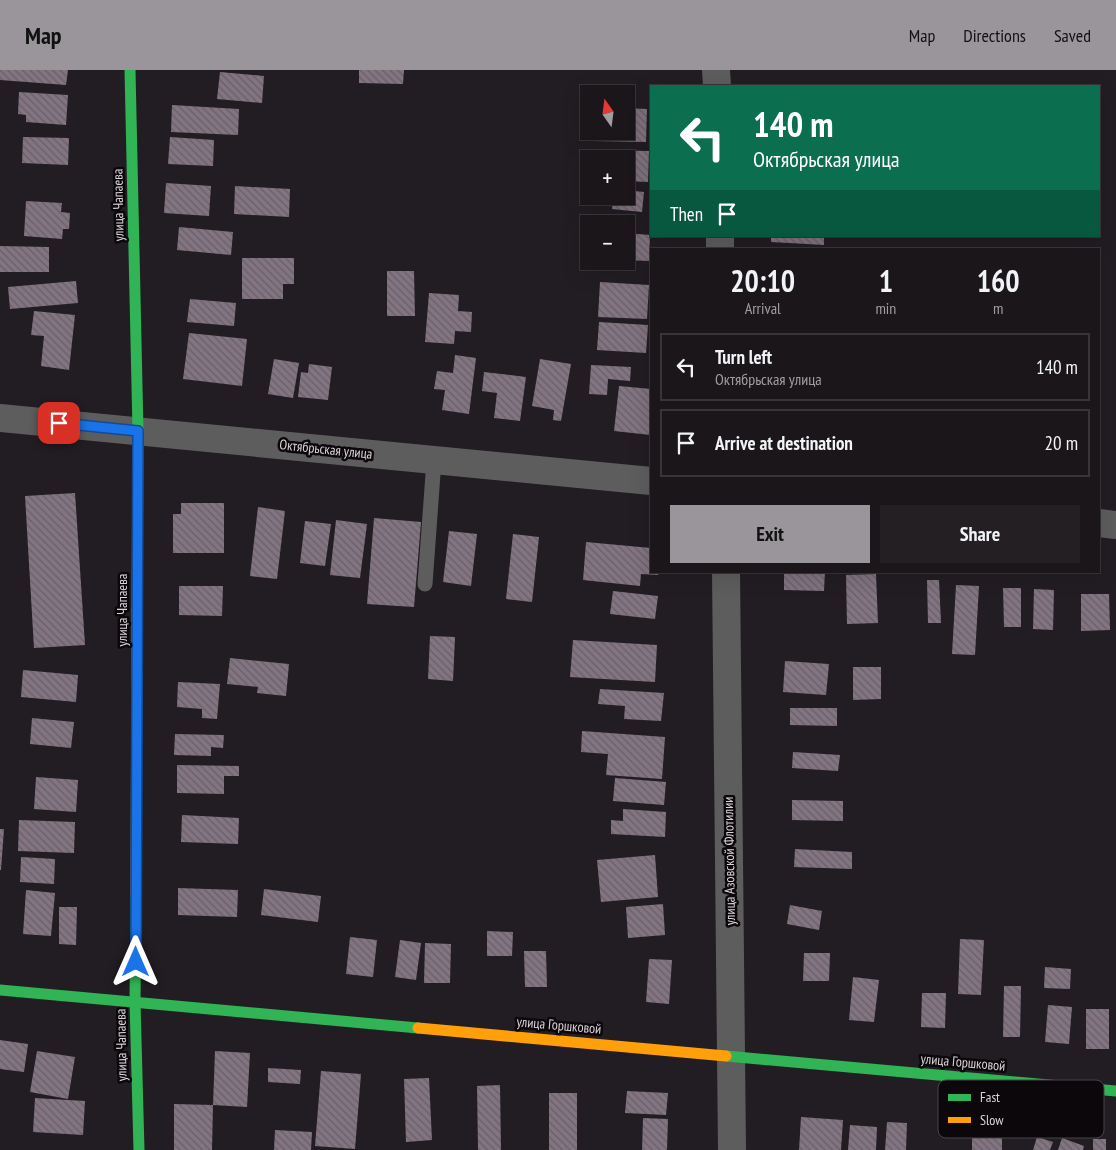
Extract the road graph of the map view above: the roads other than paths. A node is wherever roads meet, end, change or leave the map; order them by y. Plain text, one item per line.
1 (130, 70) edge
2 (716, 70) edge
3 (717, 85) edge
4 (0, 418) edge
5 (138, 431) junction
6 (434, 460) junction
7 (650, 481) edge
8 (1100, 523) edge
9 (1116, 525) edge
10 (726, 573) edge
11 (425, 584) dead end
12 (0, 990) edge
13 (135, 1002) junction
14 (732, 1056) junction
15 (995, 1080) edge
16 (139, 1150) edge
17 (732, 1150) edge

1 - 5 street, улица Чапаева
2 - 3 street
4 - 5 street, Октябрьская улица
5 - 6 street, Октябрьская улица
5 - 13 street, улица Чапаева
6 - 7 street, Октябрьская улица
6 - 11 lane
8 - 9 street
10 - 14 street, улица Азовской Флотилии
12 - 13 street, улица Горшковой
13 - 14 street, улица Горшковой
13 - 16 street, улица Чапаева
14 - 15 street, улица Горшковой
14 - 17 street, улица Азовской Флотилии

